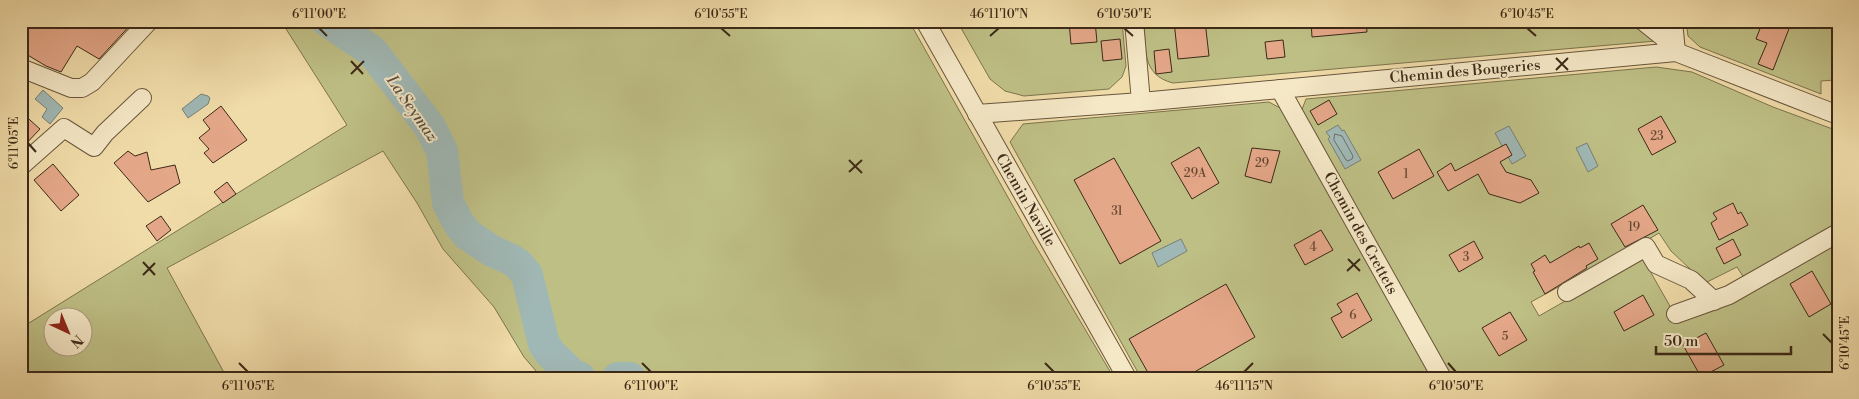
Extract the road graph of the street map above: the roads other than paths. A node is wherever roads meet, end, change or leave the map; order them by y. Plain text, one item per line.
1 (149, 21) edge
2 (925, 21) edge
3 (1134, 21) edge
4 (1642, 21) edge
5 (1673, 21) edge
6 (1676, 52) junction
7 (21, 68) edge
8 (1280, 89) junction
9 (142, 98) dead end
10 (1141, 102) junction
11 (977, 114) junction
12 (1838, 115) edge
13 (21, 166) edge
14 (1838, 233) edge
15 (1567, 292) dead end
16 (1714, 301) junction
17 (1676, 314) dead end
18 (1128, 378) edge
19 (1442, 378) edge

1 - 7 street
2 - 11 street, Chemin Naville
3 - 10 street
4 - 6 street
5 - 6 street
6 - 8 street, Chemin des Bougeries
6 - 12 street, Chemin des Bougeries
8 - 10 street, Chemin des Bougeries
8 - 19 street, Chemin des Crettets
9 - 13 street
10 - 11 street, Chemin des Bougeries
11 - 18 street, Chemin Naville
14 - 16 street
15 - 16 street
16 - 17 street

